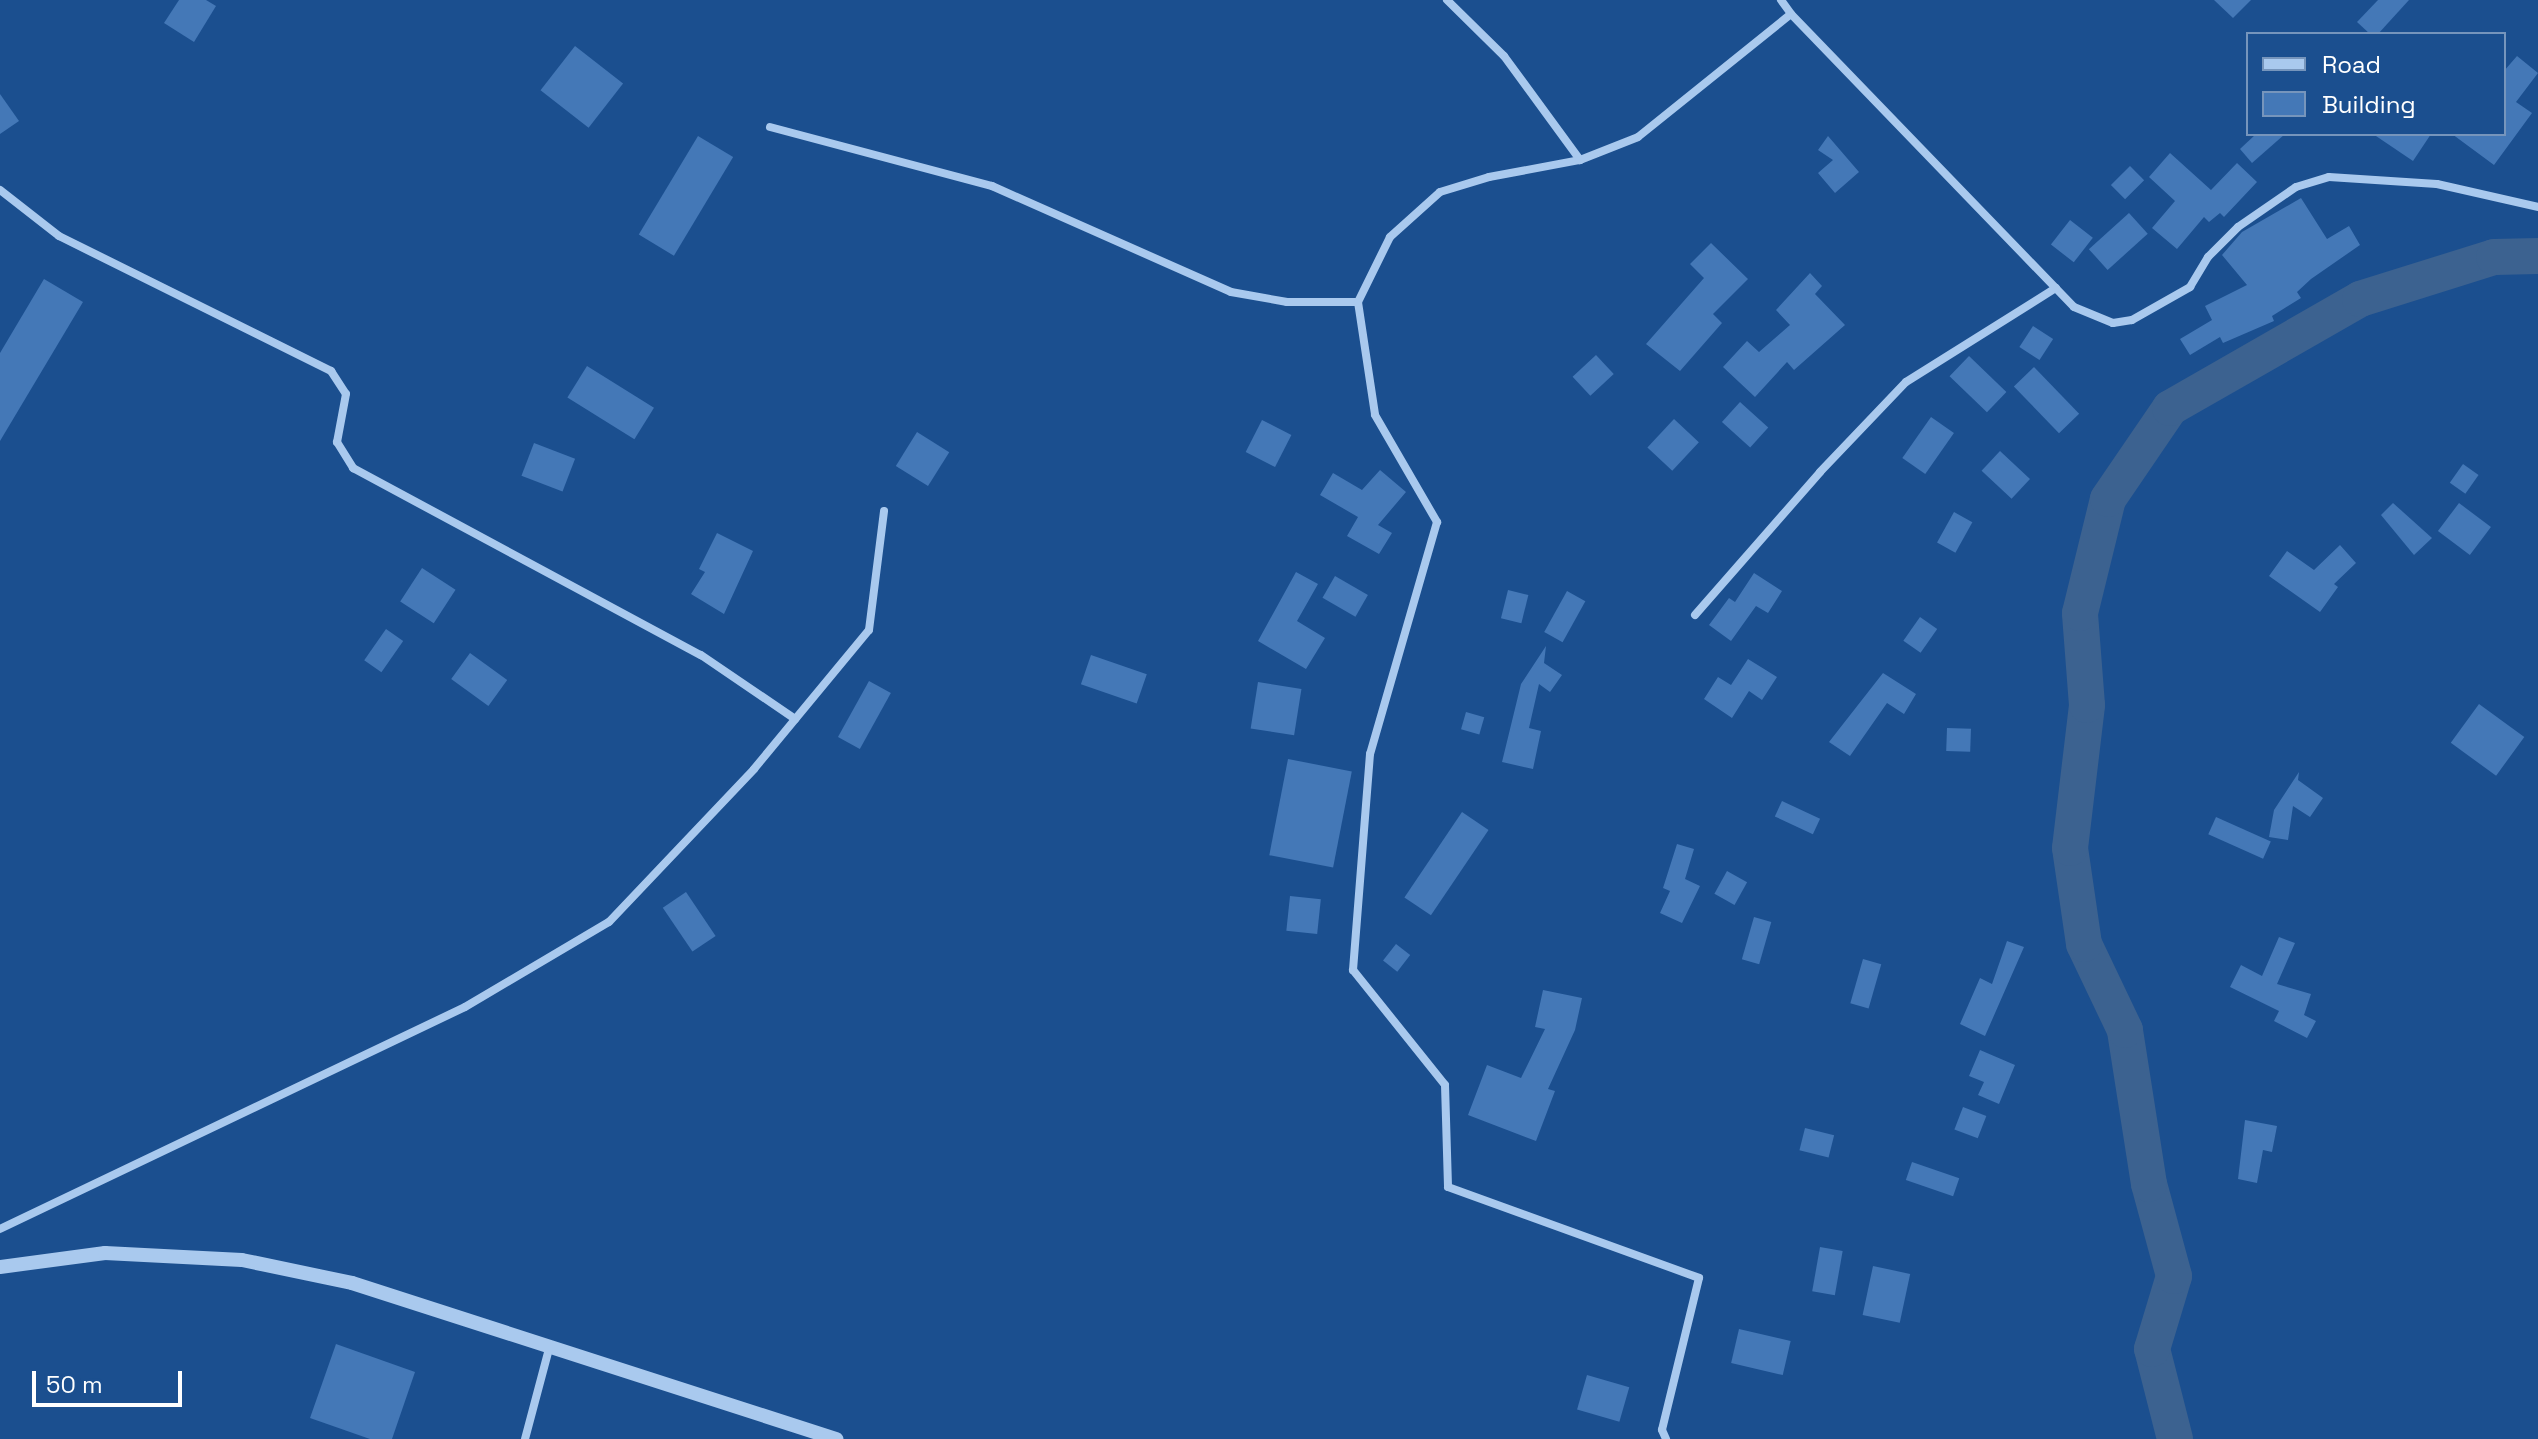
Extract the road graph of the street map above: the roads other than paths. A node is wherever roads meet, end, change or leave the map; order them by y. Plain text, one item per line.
1 (1447, 0) edge
2 (1781, 0) edge
3 (1791, 14) junction
4 (770, 127) dead end
5 (1580, 160) junction
6 (0, 190) edge
7 (2538, 207) edge
8 (2056, 288) junction
9 (1358, 302) junction
10 (884, 511) dead end
11 (1695, 615) dead end
12 (795, 719) junction
13 (0, 1229) edge
14 (0, 1267) edge
15 (549, 1349) junction
16 (525, 1439) edge
17 (836, 1439) edge
18 (1666, 1439) edge

1 - 5 street
2 - 3 street
3 - 5 street
3 - 8 street
4 - 9 street
5 - 9 street
6 - 12 street
7 - 8 street
8 - 11 street
9 - 18 street
10 - 12 street
12 - 13 street
14 - 15 street
15 - 16 street
15 - 17 street

